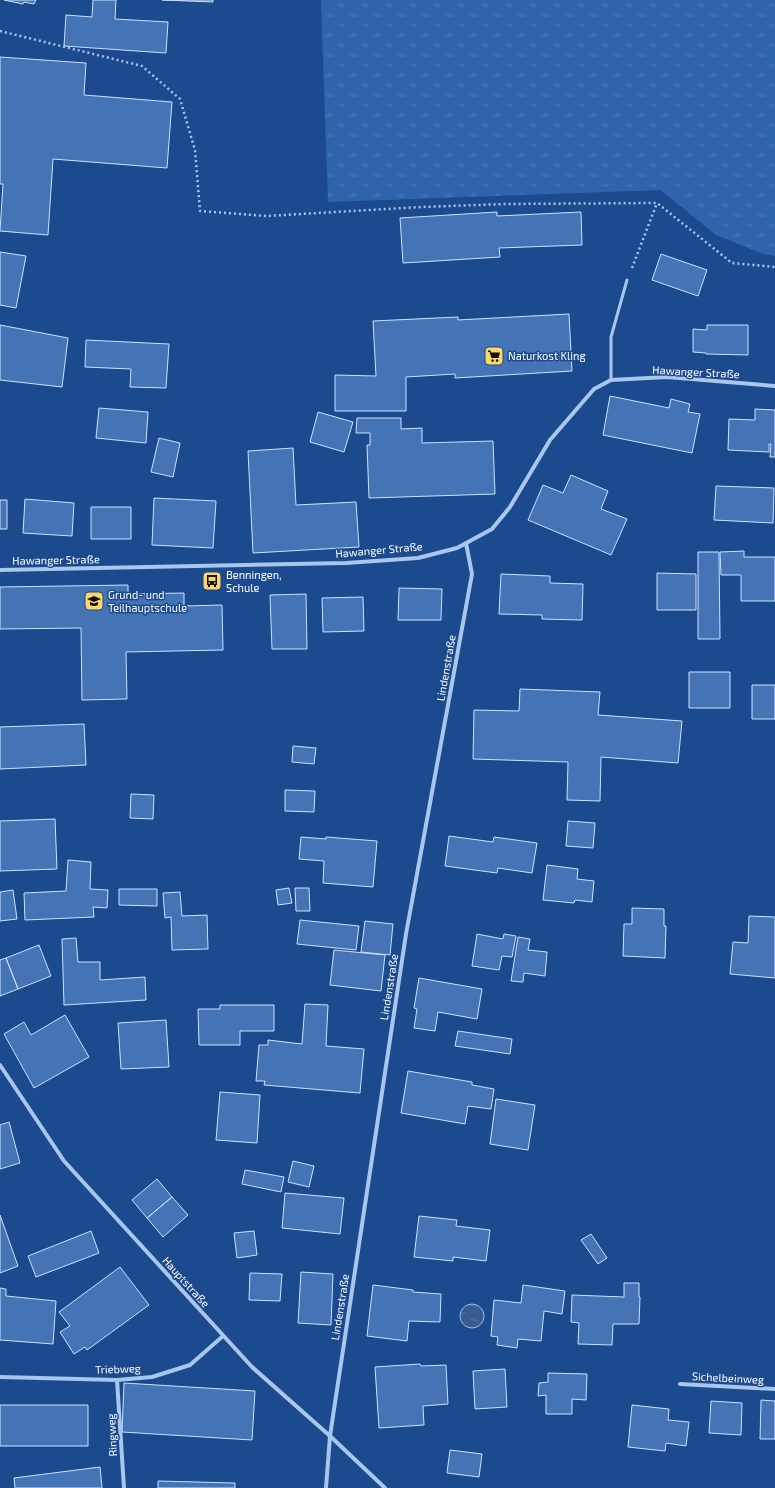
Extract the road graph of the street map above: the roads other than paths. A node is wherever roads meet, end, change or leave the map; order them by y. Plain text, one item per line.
1 (628, 280) road end
2 (611, 380) junction
3 (775, 386) edge
4 (466, 544) junction
5 (0, 570) edge
6 (0, 1066) edge
7 (223, 1336) junction
8 (0, 1377) edge
9 (117, 1380) junction
10 (680, 1384) dead end
11 (775, 1389) edge
12 (330, 1436) junction
13 (124, 1488) edge
14 (326, 1488) edge
15 (385, 1488) edge

1 - 2 lane
2 - 3 street, Hawanger Straße
2 - 4 street, Hawanger Straße
4 - 5 street, Hawanger Straße
4 - 12 street, Lindenstraße
6 - 7 street, Hauptstraße
7 - 9 street, Triebweg
7 - 12 street, Hauptstraße
8 - 9 street, Triebweg
9 - 13 street, Ringweg
10 - 11 street, Sichelbeinweg
12 - 14 street, Lindenstraße
12 - 15 street, Hauptstraße

